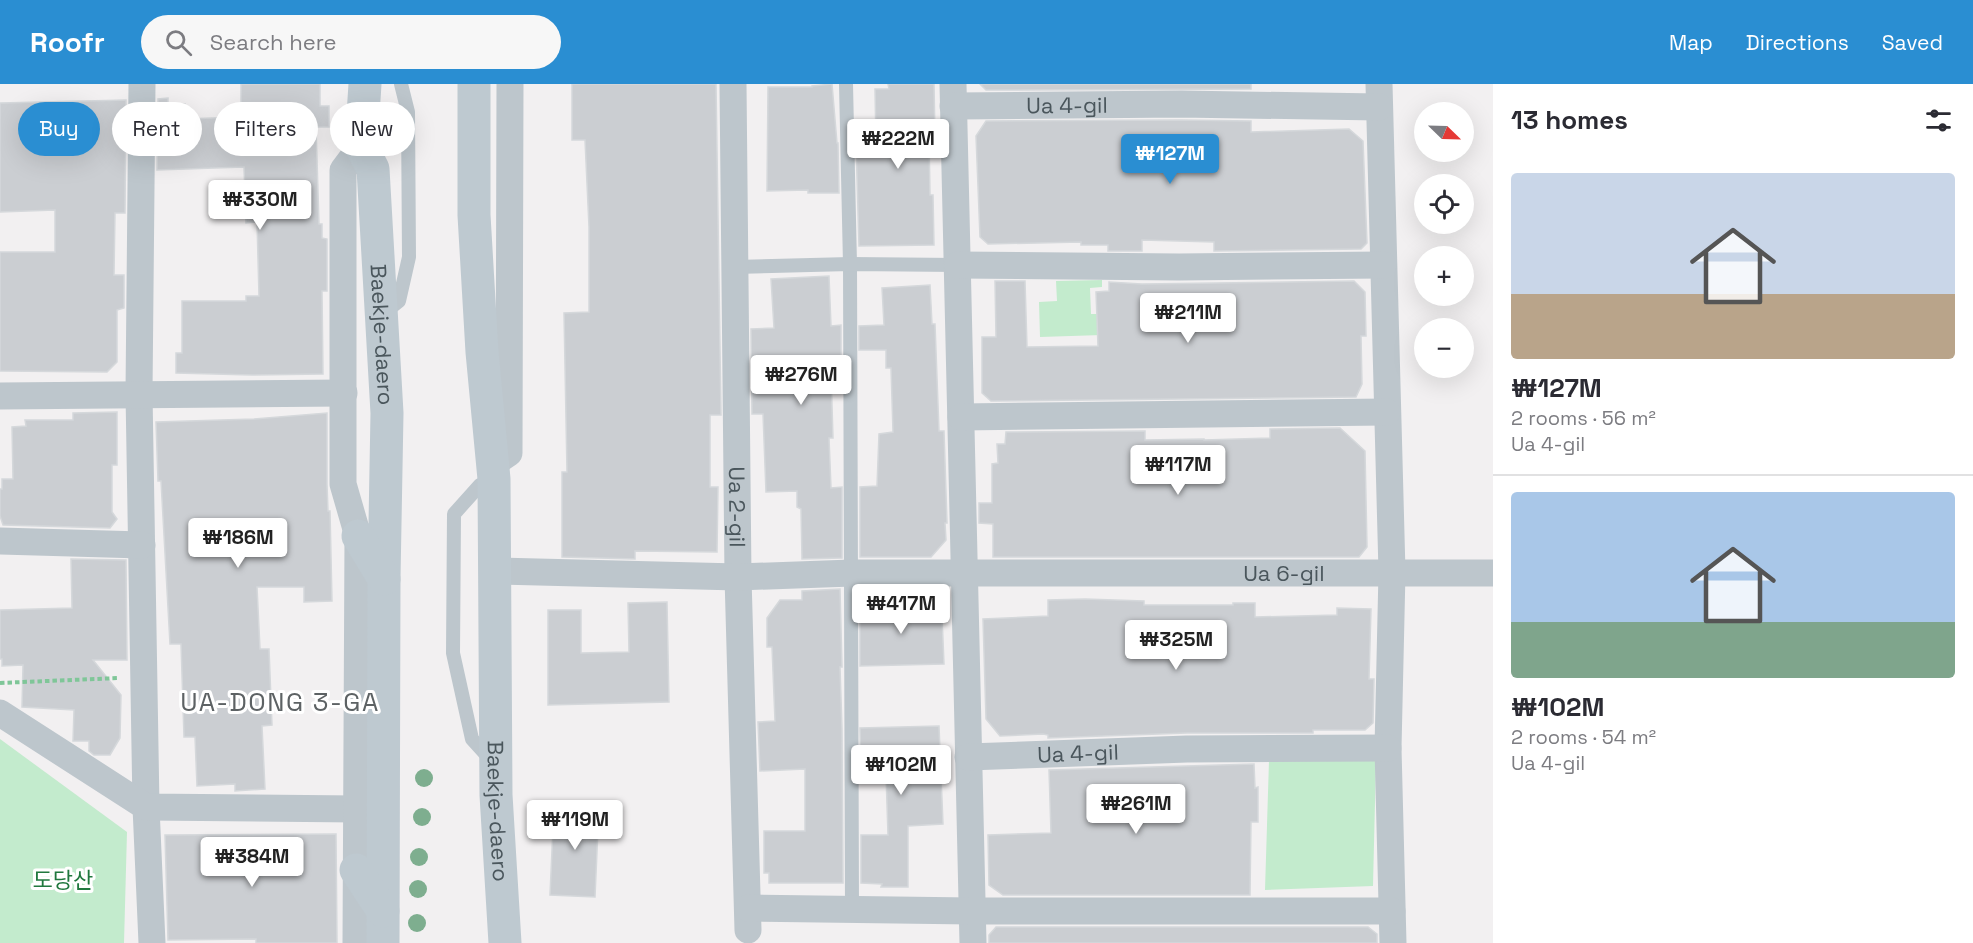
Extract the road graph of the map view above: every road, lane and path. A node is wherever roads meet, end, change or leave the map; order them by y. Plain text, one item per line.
1 (142, 84) edge
2 (365, 84) edge
3 (400, 84) edge
4 (474, 84) edge
5 (510, 84) edge
6 (733, 84) edge
7 (846, 84) edge
8 (953, 95) edge
9 (1379, 96) edge
10 (364, 102) edge
11 (354, 156) edge
12 (366, 156) edge
13 (850, 264) junction
14 (958, 265) junction
15 (1383, 266) junction
16 (735, 267) junction
17 (382, 315) junction
18 (139, 393) junction
19 (344, 393) junction
20 (0, 396) edge
21 (1388, 412) junction
22 (961, 417) junction
23 (494, 471) junction
24 (358, 536) junction
25 (0, 541) edge
26 (142, 544) junction
27 (494, 571) junction
28 (1392, 572) junction
29 (852, 573) junction
30 (964, 573) junction
31 (1493, 573) edge
32 (738, 577) junction
33 (384, 584) junction
34 (357, 629) junction
35 (144, 677) junction
36 (0, 683) edge
37 (0, 713) edge
38 (1388, 748) junction
39 (968, 757) junction
40 (496, 766) junction
41 (146, 807) junction
42 (357, 809) junction
43 (356, 870) junction
44 (852, 909) junction
45 (972, 911) junction
46 (1392, 911) junction
47 (379, 929) edge
48 (152, 943) edge
49 (356, 943) edge
50 (505, 943) edge
51 (973, 943) edge
52 (1393, 943) edge

1 - 18 street
2 - 10 street, Baekje-daero
3 - 17 lane
4 - 23 street, Baekje-daero
5 - 23 street
6 - 16 street, Ua 2-gil
7 - 13 lane
8 - 9 street, Ua 4-gil
8 - 14 street, Ua 4-gil
9 - 15 street
11 - 19 street
12 - 17 street, Baekje-daero
13 - 14 lane
13 - 16 lane
13 - 29 lane
14 - 15 street
14 - 22 street, Ua 4-gil
15 - 21 street
16 - 32 street, Ua 2-gil
17 - 33 street, Baekje-daero
18 - 19 street
18 - 20 street
18 - 26 street
19 - 24 street
21 - 22 street
21 - 28 street
22 - 30 street, Ua 4-gil
23 - 27 street, Baekje-daero
23 - 40 lane
24 - 33 street
24 - 34 street
25 - 26 street
26 - 35 street
27 - 32 street
27 - 40 street, Baekje-daero
28 - 30 street, Ua 6-gil
28 - 31 street, Ua 6-gil
28 - 38 street
29 - 30 street
29 - 32 street
29 - 44 lane
30 - 39 street, Ua 4-gil
32 - 44 street, Ua 2-gil
33 - 34 street
33 - 47 street, Baekje-daero
34 - 42 street
35 - 36 path
35 - 41 street
37 - 41 street
38 - 39 street, Ua 4-gil
38 - 46 street
39 - 45 street, Ua 4-gil
40 - 50 street, Baekje-daero
41 - 42 street
41 - 48 street
42 - 43 street
43 - 47 street
43 - 49 street
44 - 45 street
45 - 46 street
45 - 51 street, Ua 4-gil
46 - 52 street

